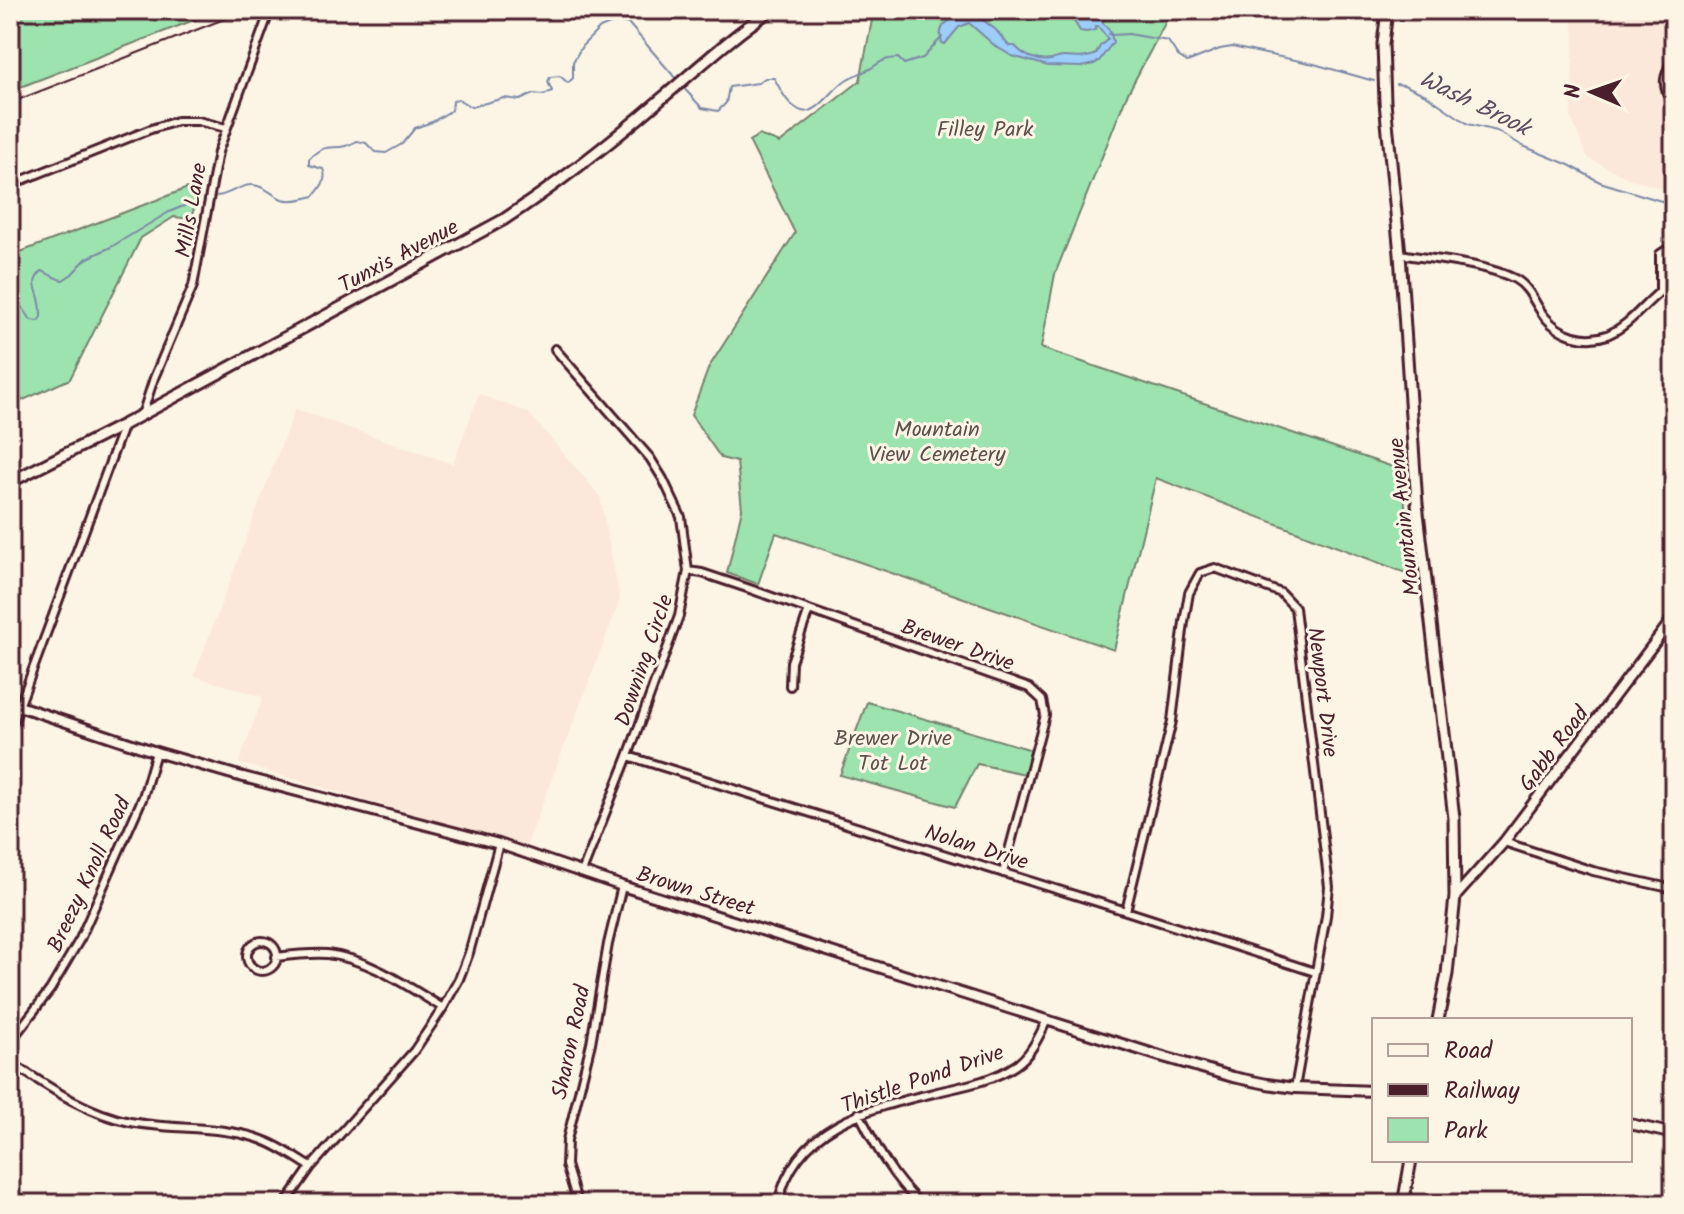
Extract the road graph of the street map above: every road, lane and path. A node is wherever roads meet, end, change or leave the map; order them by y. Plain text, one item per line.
1 (270, 10) edge
2 (771, 10) edge
3 (1387, 10) edge
4 (1673, 10) edge
5 (1674, 98) edge
6 (226, 128) junction
7 (10, 185) edge
8 (1674, 245) edge
9 (1400, 254) junction
10 (1674, 282) edge
11 (1660, 289) junction
12 (555, 349) dead end
13 (142, 415) junction
14 (123, 425) junction
15 (10, 482) edge
16 (688, 571) junction
17 (809, 610) junction
18 (1674, 617) edge
19 (790, 686) dead end
20 (10, 703) edge
21 (20, 707) junction
22 (10, 731) edge
23 (156, 752) junction
24 (628, 756) junction
25 (1504, 842) junction
26 (499, 844) junction
27 (582, 872) junction
28 (1003, 873) junction
29 (622, 886) junction
30 (1674, 889) edge
31 (1455, 897) junction
32 (1126, 911) junction
33 (276, 957) junction
34 (1315, 972) junction
35 (443, 1008) junction
36 (1438, 1018) edge
37 (1047, 1020) junction
38 (10, 1042) edge
39 (10, 1062) edge
40 (1295, 1088) junction
41 (1372, 1091) edge
42 (859, 1113) junction
43 (1632, 1124) edge
44 (1674, 1134) edge
45 (1411, 1162) edge
46 (311, 1167) junction
47 (285, 1204) edge
48 (578, 1204) edge
49 (778, 1204) edge
50 (921, 1204) edge
51 (1403, 1204) edge

1 - 6 street, Mills Lane
2 - 13 main road, Tunxis Avenue
3 - 9 main road, Mountain Avenue
4 - 5 street
6 - 7 street
6 - 13 street, Mills Lane
8 - 11 street
9 - 11 street
9 - 31 main road, Mountain Avenue
10 - 11 street
12 - 16 street, Downing Circle
13 - 14 main road, Tunxis Avenue
14 - 15 main road, Tunxis Avenue
14 - 21 street
16 - 17 street, Brewer Drive
16 - 24 street, Downing Circle
17 - 19 street
17 - 28 street, Brewer Drive
18 - 25 street, Gabb Road
20 - 21 street, Brown Street
21 - 22 street
21 - 23 street, Brown Street
23 - 26 street, Brown Street
23 - 38 street, Breezy Knoll Road
24 - 27 street, Downing Circle
24 - 28 street, Nolan Drive
25 - 30 street
25 - 31 street, Gabb Road
26 - 27 street, Brown Street
26 - 35 street
27 - 29 street, Brown Street
28 - 32 street, Nolan Drive
29 - 37 street, Brown Street
29 - 48 street, Sharon Road
31 - 36 main road, Mountain Avenue
32 - 34 street, Nolan Drive
32 - 34 street, Newport Drive
33 - 33 street
33 - 35 street
34 - 40 street, Newport Drive
35 - 46 street
37 - 40 street, Brown Street
37 - 42 street, Thistle Pond Drive
39 - 46 street
40 - 41 street, Brown Street
42 - 49 street, Thistle Pond Drive
42 - 50 street
43 - 44 street
45 - 51 main road
46 - 47 street

